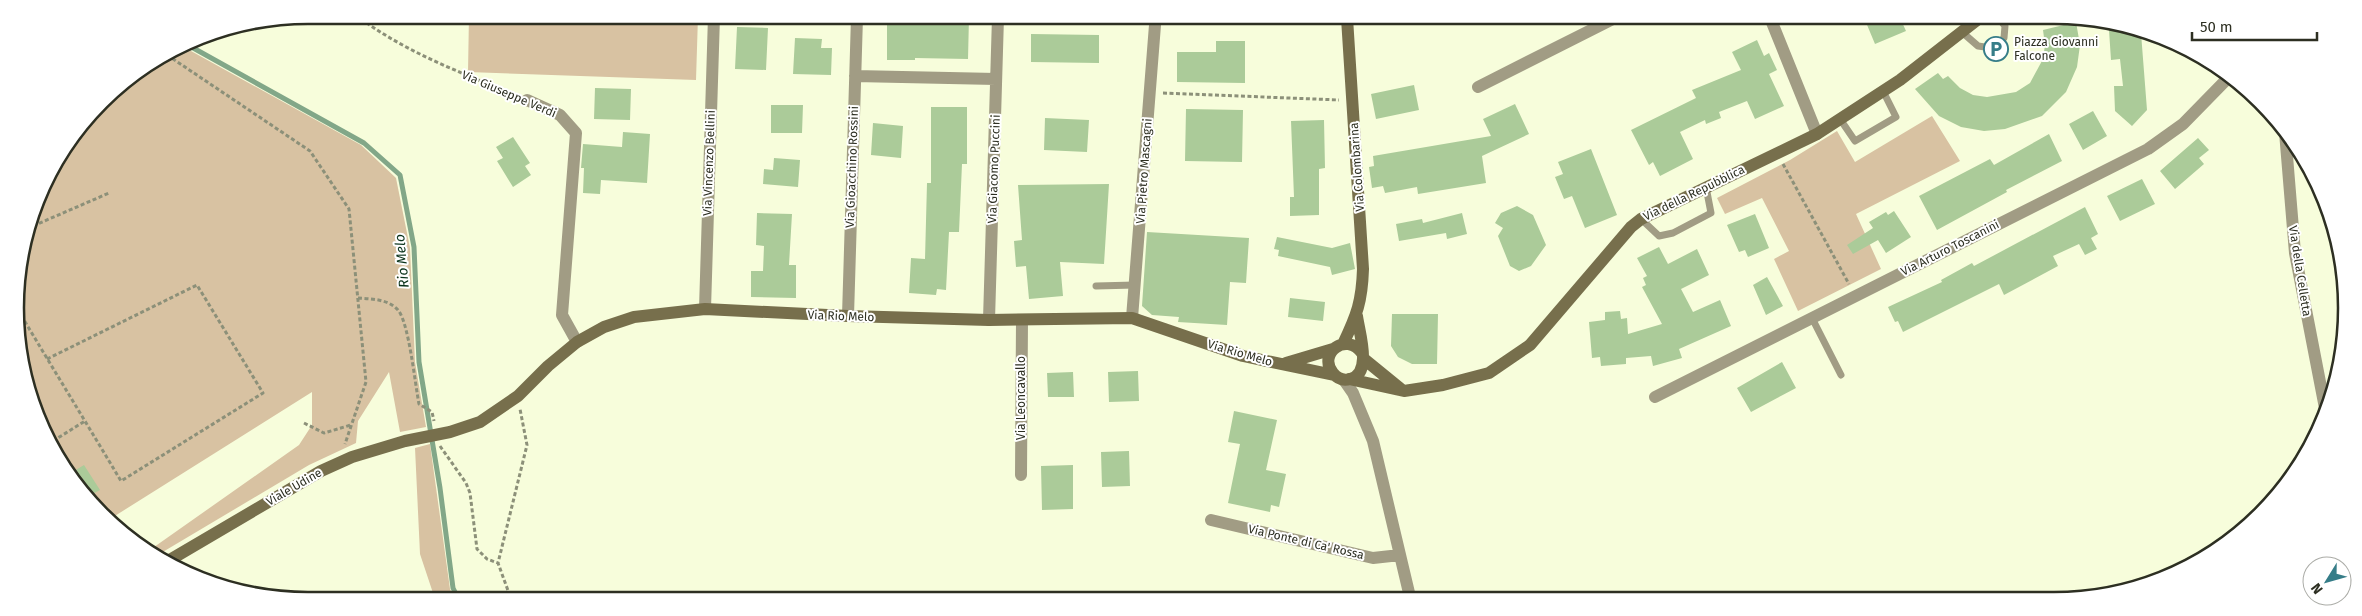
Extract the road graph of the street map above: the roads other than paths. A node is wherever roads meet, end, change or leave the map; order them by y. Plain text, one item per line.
1 (714, 24) edge
2 (856, 24) edge
3 (998, 24) edge
4 (1347, 24) edge
5 (1604, 24) edge
6 (1773, 24) edge
7 (1973, 24) edge
8 (2003, 24) edge
9 (1155, 25) dead end
10 (1963, 33) junction
11 (855, 76) junction
12 (996, 79) junction
13 (2225, 81) edge
14 (1478, 87) dead end
15 (1884, 91) junction
16 (527, 100) road end
17 (1840, 119) junction
18 (1817, 134) junction
19 (2286, 144) edge
20 (1706, 186) junction
21 (1641, 219) junction
22 (1135, 285) junction
23 (1096, 286) dead end
24 (705, 309) junction
25 (1357, 314) junction
26 (848, 316) junction
27 (1132, 318) junction
28 (1812, 318) junction
29 (989, 320) junction
30 (1022, 320) junction
31 (577, 342) junction
32 (1338, 347) junction
33 (1363, 356) junction
34 (1282, 364) junction
35 (1841, 375) dead end
36 (1342, 378) junction
37 (1404, 391) junction
38 (1655, 397) dead end
39 (2323, 399) edge
40 (435, 436) joint
41 (1021, 476) dead end
42 (1212, 520) dead end
43 (1400, 555) junction
44 (173, 558) edge
45 (1409, 592) edge

1 - 24 street, Via Vincenzo Bellini
2 - 11 street, Via Gioacchino Rossini
3 - 12 street, Via Giacomo Puccini
4 - 25 street, Via Colombarina
5 - 14 street
6 - 18 street
7 - 10 street, Via della Repubblica
8 - 10 lane
9 - 22 street, Via Pietro Mascagni
10 - 15 street, Via della Repubblica
11 - 12 street
11 - 26 street, Via Gioacchino Rossini
12 - 29 street, Via Giacomo Puccini
13 - 28 street, Via Arturo Toscanini
15 - 17 street, Via della Repubblica
15 - 17 lane
16 - 31 street, Via Giuseppe Verdi
17 - 18 street, Via della Repubblica
18 - 20 street, Via della Repubblica
19 - 39 street, Via della Celletta
20 - 21 street, Via della Repubblica
20 - 21 lane
21 - 37 street, Via della Repubblica
22 - 23 lane
22 - 27 street, Via Pietro Mascagni
24 - 26 street, Via Rio Melo
24 - 31 street, Via Rio Melo
25 - 32 street, Via Colombarina
25 - 33 street, Via Colombarina
26 - 29 street, Via Rio Melo
27 - 30 street, Via Rio Melo
27 - 34 street, Via Rio Melo
28 - 35 lane
28 - 38 street, Via Arturo Toscanini
29 - 30 street, Via Rio Melo
30 - 41 street, Via Leoncavallo
31 - 40 street, Via Rio Melo
32 - 33 street
32 - 34 street, Via Rio Melo
32 - 36 street
33 - 36 street
33 - 37 street
34 - 36 street, Via Rio Melo
36 - 37 street, Via della Repubblica
36 - 43 street
40 - 44 street, Viale Udine
42 - 43 street, Via Ponte di Ca' Rossa
43 - 45 street

